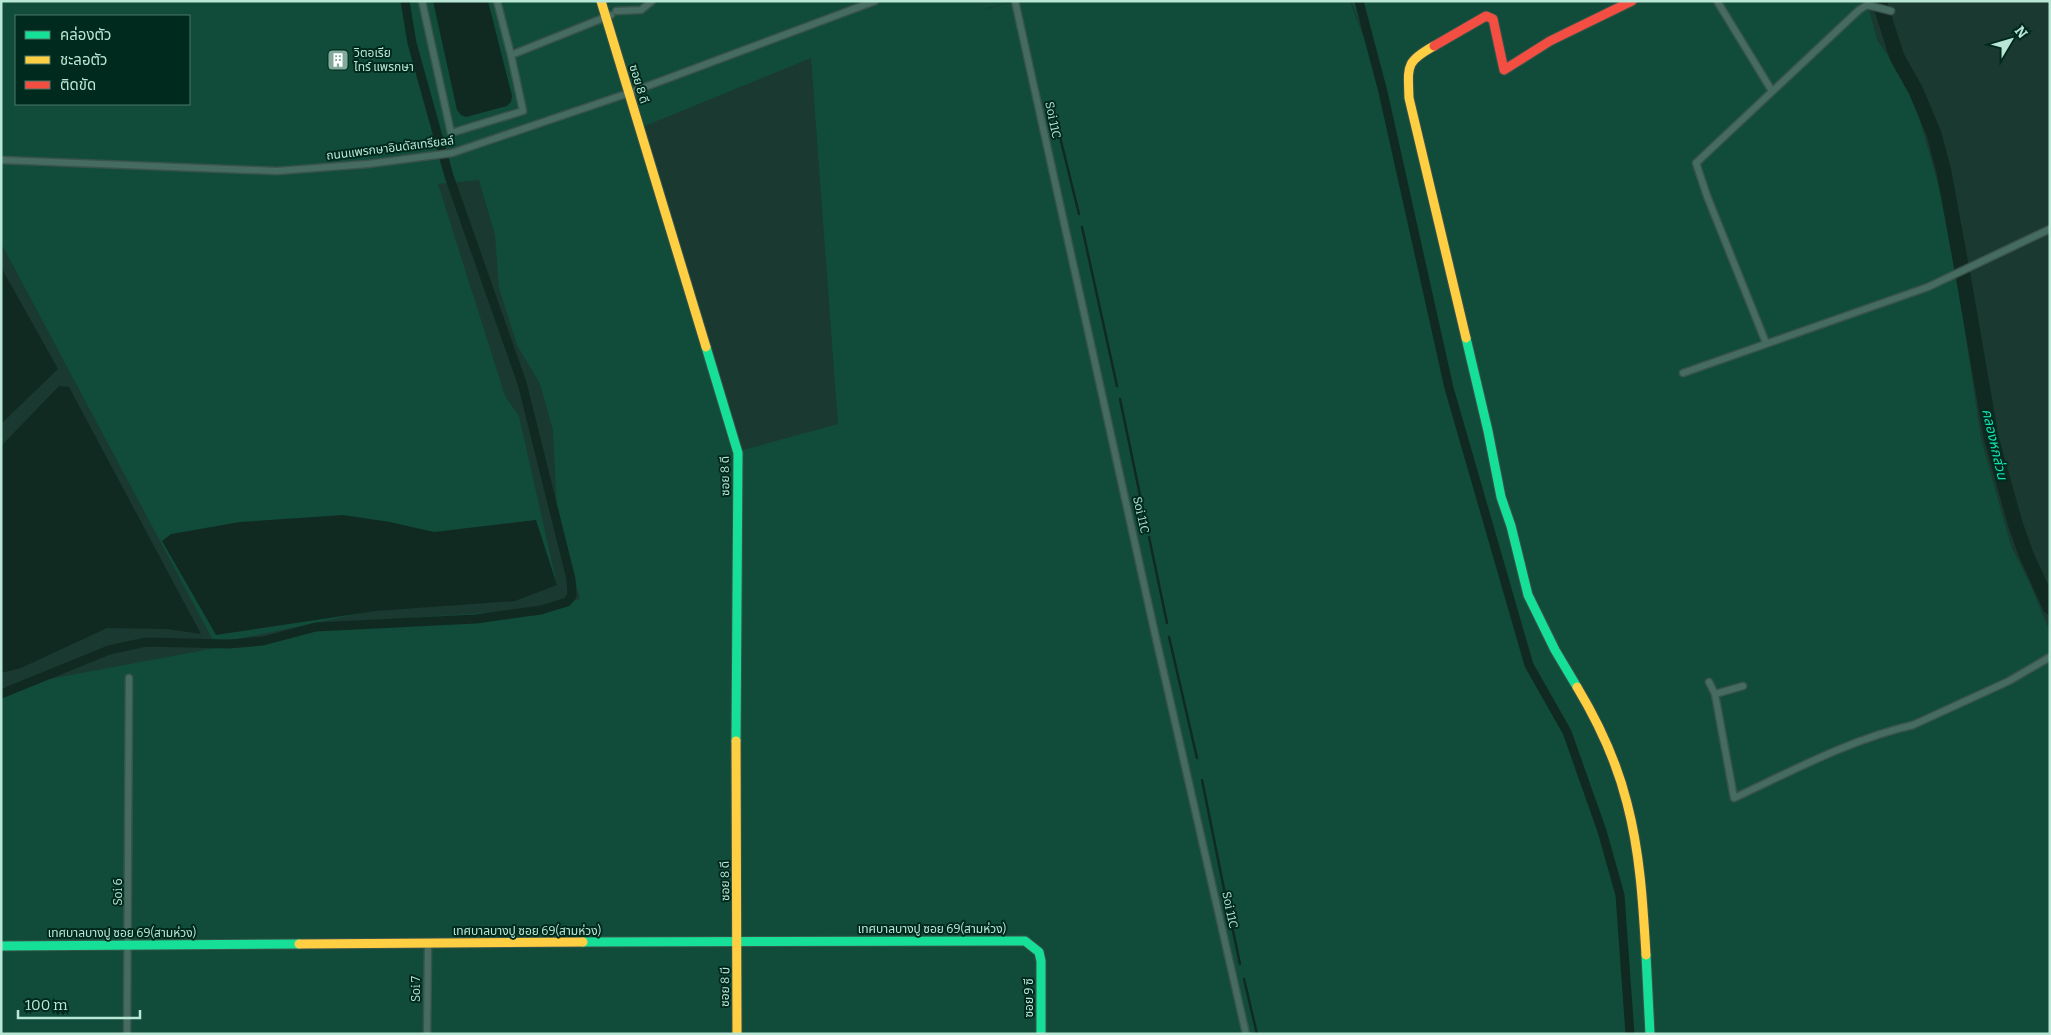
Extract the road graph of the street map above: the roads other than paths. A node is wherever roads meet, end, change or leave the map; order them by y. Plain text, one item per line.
1 (422, 1) edge
2 (497, 1) edge
3 (601, 1) edge
4 (652, 1) edge
5 (875, 1) edge
6 (1015, 1) edge
7 (1632, 1) edge
8 (1717, 1) edge
9 (1891, 11) dead end
10 (611, 15) junction
11 (511, 55) junction
12 (1772, 91) junction
13 (629, 94) junction
14 (1, 160) edge
15 (2050, 229) edge
16 (1766, 343) junction
17 (1683, 373) dead end
18 (2050, 657) edge
19 (129, 678) dead end
20 (1709, 682) dead end
21 (1743, 686) dead end
22 (1715, 694) junction
23 (738, 941) junction
24 (428, 944) junction
25 (1, 946) edge
26 (128, 946) junction
27 (1041, 961) joint
28 (127, 1034) edge
29 (427, 1034) edge
30 (738, 1034) edge
31 (1041, 1034) edge
32 (1246, 1034) edge
33 (1650, 1034) edge

1 - 11 street
2 - 11 street
3 - 10 street, ซอย 8 ดี
4 - 10 street
5 - 13 street, ถนนแพรกษาอินดัสเทรียลล์
6 - 32 street, Soi 11C
7 - 33 street
8 - 12 street
9 - 12 street
10 - 11 street
10 - 13 street, ซอย 8 ดี
12 - 16 street
13 - 14 street, ถนนแพรกษาอินดัสเทรียลล์
13 - 23 street, ซอย 8 ดี
15 - 16 street
16 - 17 street
18 - 22 street
19 - 26 street, Soi 6
20 - 22 street
21 - 22 street
23 - 24 street, เทศบาลบางปู ซอย 69(สามห่วง)
23 - 27 street, เทศบาลบางปู ซอย 69(สามห่วง)
23 - 30 street, ซอย 8 บี
24 - 26 street, เทศบาลบางปู ซอย 69(สามห่วง)
24 - 29 street, Soi 7
25 - 26 street, เทศบาลบางปู ซอย 69(สามห่วง)
26 - 28 street, Soi 6
27 - 31 street, ซอย 9 ซี

